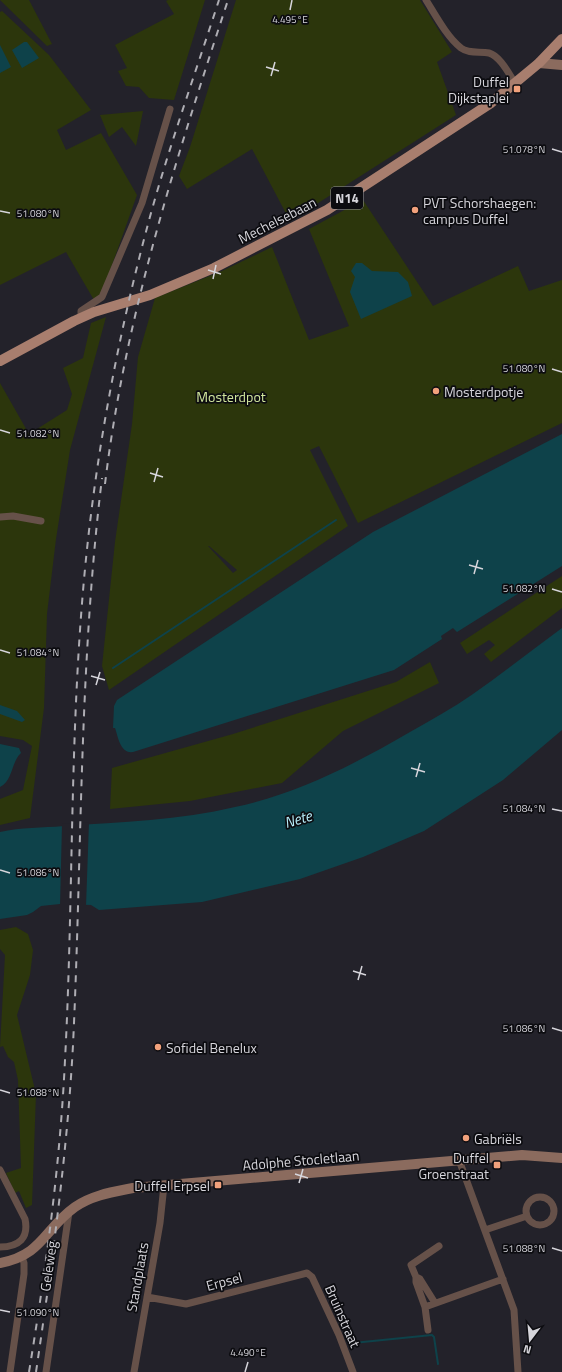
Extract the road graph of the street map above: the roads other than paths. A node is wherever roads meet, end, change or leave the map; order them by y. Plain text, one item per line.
1 (426, 0) edge
2 (562, 39) edge
3 (538, 63) junction
4 (562, 65) edge
5 (516, 83) junction
6 (170, 109) dead end
7 (81, 318) junction
8 (0, 361) edge
9 (0, 517) edge
10 (41, 521) dead end
11 (562, 1158) edge
12 (459, 1160) junction
13 (0, 1170) edge
14 (164, 1185) junction
15 (69, 1212) junction
16 (527, 1216) dead end
17 (485, 1230) junction
18 (439, 1246) dead end
19 (0, 1247) edge
20 (22, 1257) junction
21 (0, 1263) edge
22 (307, 1274) joint
23 (416, 1277) junction
24 (503, 1279) junction
25 (147, 1297) junction
26 (435, 1303) junction
27 (425, 1307) junction
28 (428, 1330) dead end
29 (10, 1372) edge
30 (46, 1372) edge
31 (134, 1372) edge
32 (353, 1372) edge
33 (518, 1372) edge

1 - 5 street
2 - 3 main road, Mechelsebaan / N14
3 - 4 street
3 - 5 main road, Mechelsebaan / N14
5 - 7 main road, Mechelsebaan / N14
6 - 7 street, Mechelsebaan
7 - 8 main road, Mechelsebaan / N14
9 - 10 street
11 - 12 street, Adolphe Stocletlaan
12 - 14 street, Adolphe Stocletlaan
12 - 17 street
13 - 19 street
14 - 15 street, Adolphe Stocletlaan
14 - 25 street, Standplaats
15 - 20 street, Adolphe Stocletlaan
15 - 30 street, Geleweg
16 - 17 street
17 - 24 street
18 - 23 street
20 - 21 street
20 - 29 street
22 - 25 street, Erpsel
22 - 32 street, Bruinstraat
23 - 26 street
23 - 27 street
24 - 26 street
24 - 33 street
25 - 31 street, Standplaats
26 - 27 street
27 - 28 street

